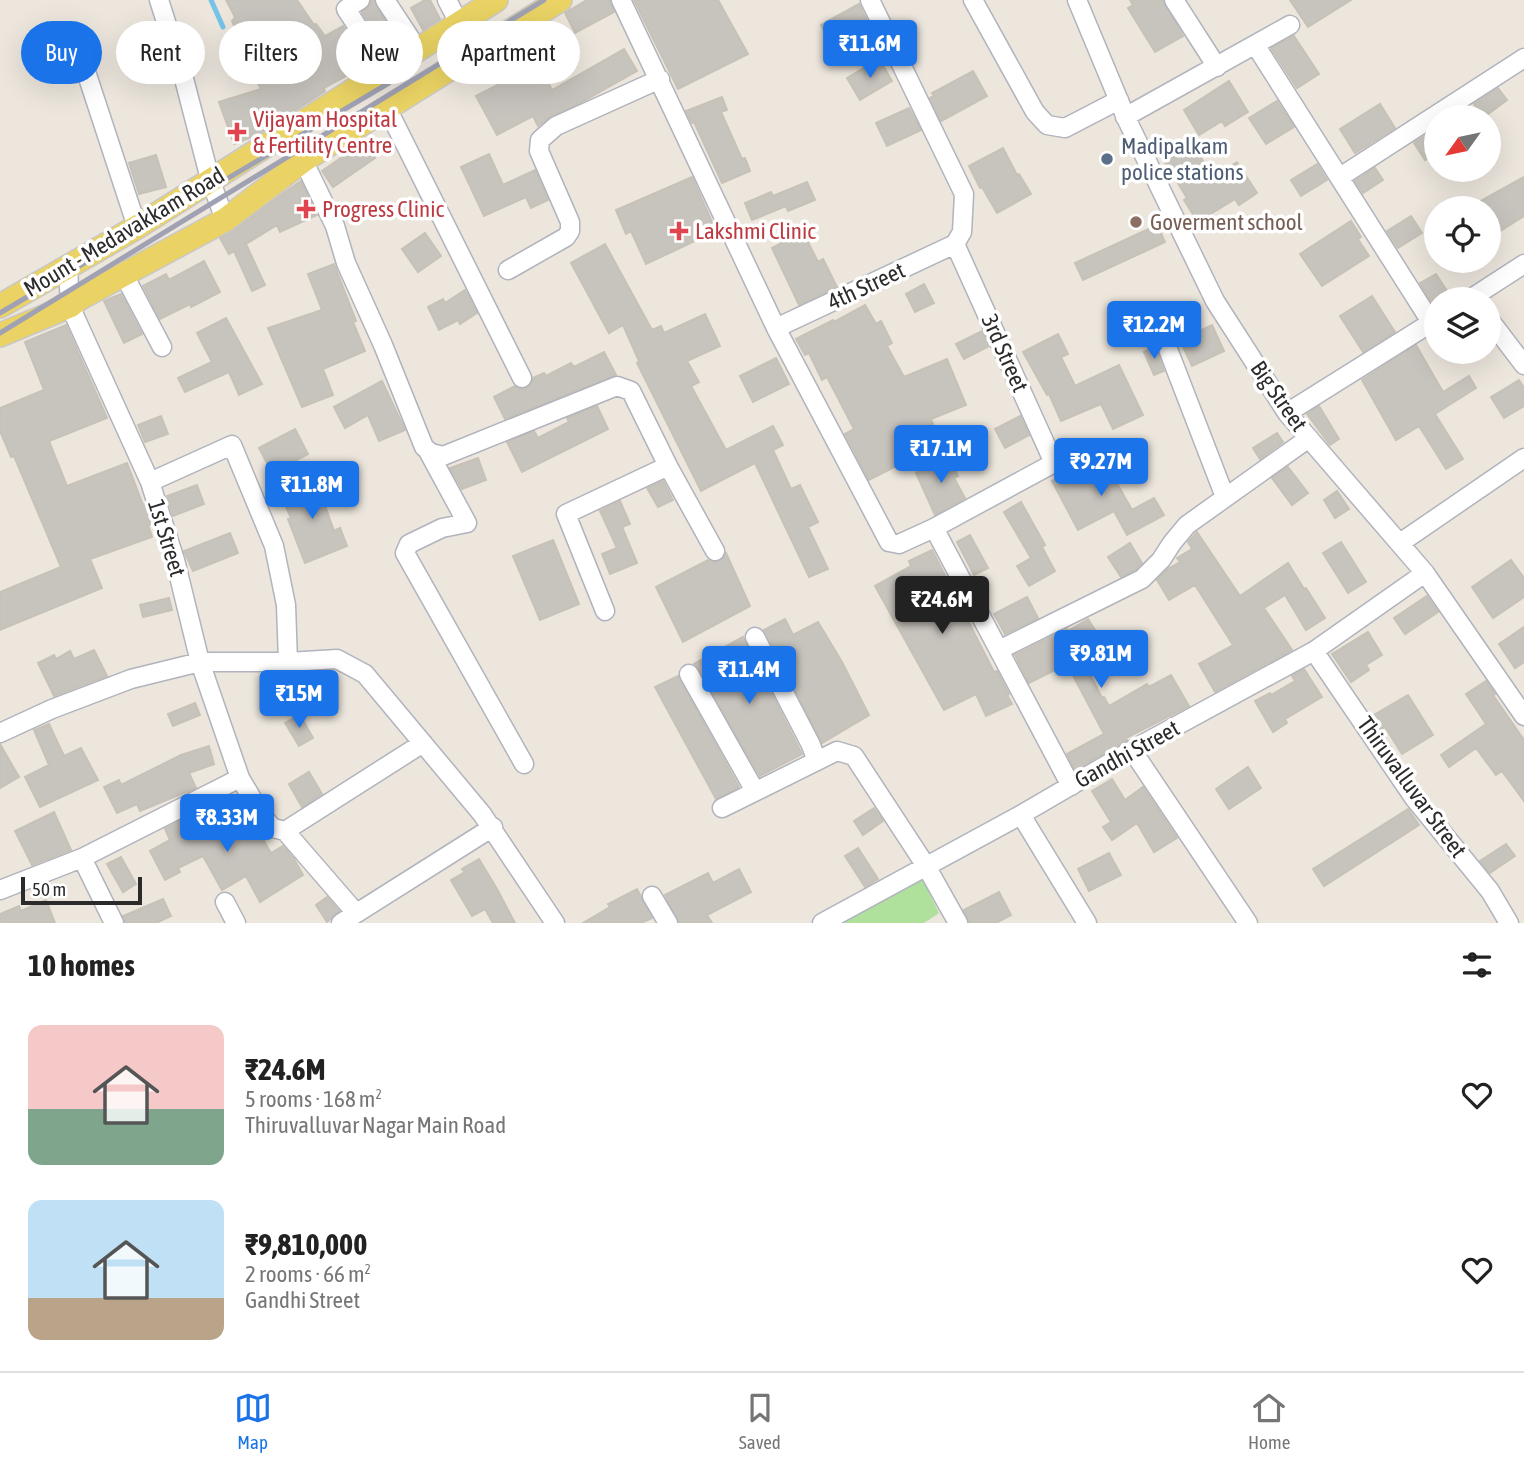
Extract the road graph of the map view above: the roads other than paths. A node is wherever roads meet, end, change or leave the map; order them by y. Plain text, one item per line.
1 (159, 0) edge
2 (360, 0) edge
3 (386, 0) edge
4 (447, 0) edge
5 (496, 0) edge
6 (559, 0) edge
7 (621, 0) edge
8 (870, 0) edge
9 (973, 0) edge
10 (1077, 0) edge
11 (1174, 0) edge
12 (354, 21) edge
13 (399, 21) edge
14 (458, 21) edge
15 (462, 21) edge
16 (1290, 25) dead end
17 (1256, 46) junction
18 (1524, 58) edge
19 (1217, 67) junction
20 (660, 79) junction
21 (90, 84) edge
22 (364, 84) edge
23 (387, 108) junction
24 (1122, 108) junction
25 (289, 131) junction
26 (304, 160) junction
27 (1340, 177) junction
28 (210, 179) junction
29 (225, 220) junction
30 (137, 227) junction
31 (955, 244) junction
32 (1524, 264) edge
33 (68, 267) junction
34 (508, 270) dead end
35 (124, 275) junction
36 (1490, 287) edge
37 (0, 306) edge
38 (70, 306) junction
39 (1424, 306) edge
40 (1424, 327) edge
41 (776, 328) junction
42 (0, 335) edge
43 (1501, 335) edge
44 (1166, 344) dead end
45 (162, 347) dead end
46 (1524, 365) edge
47 (522, 378) dead end
48 (1287, 412) junction
49 (1309, 438) junction
50 (428, 451) junction
51 (1524, 458) edge
52 (668, 466) junction
53 (150, 482) junction
54 (1225, 497) junction
55 (934, 528) junction
56 (1400, 543) junction
57 (715, 551) dead end
58 (1425, 573) junction
59 (605, 611) dead end
60 (755, 637) dead end
61 (999, 650) junction
62 (1314, 651) junction
63 (200, 662) junction
64 (288, 662) junction
65 (689, 674) dead end
66 (1524, 716) edge
67 (0, 733) edge
68 (423, 743) junction
69 (1132, 750) junction
70 (816, 760) junction
71 (524, 764) dead end
72 (240, 778) junction
73 (1071, 786) junction
74 (755, 791) junction
75 (722, 808) dead end
76 (1021, 815) junction
77 (493, 827) junction
78 (285, 831) junction
79 (82, 858) junction
80 (926, 866) junction
81 (0, 890) edge
82 (652, 896) dead end
83 (225, 902) dead end
84 (349, 918) edge
85 (552, 922) edge
86 (114, 923) edge
87 (236, 923) edge
88 (668, 923) edge
89 (821, 923) edge
90 (958, 923) edge
91 (1087, 923) edge
92 (1248, 923) edge
93 (1509, 923) edge

1 - 28 street
2 - 12 street
3 - 13 street
4 - 14 street
5 - 15 main road, Mount - Medavakkam Road
6 - 23 main road, Mount - Medavakkam Road
7 - 20 street
8 - 31 street
9 - 24 street
10 - 24 street, Big Street
11 - 19 street
16 - 17 street
17 - 19 street
17 - 27 street
18 - 27 street
19 - 24 street
20 - 34 street
20 - 41 street
21 - 30 street
22 - 25 main road, Mount - Medavakkam Road
23 - 26 main road, Mount - Medavakkam Road
23 - 47 street
24 - 48 street, Big Street
25 - 26 street
25 - 28 main road, Mount - Medavakkam Road
26 - 29 main road, Mount - Medavakkam Road
26 - 50 street
27 - 39 street
28 - 29 street
28 - 30 main road, Mount - Medavakkam Road
29 - 35 main road, Mount - Medavakkam Road
30 - 33 main road, Mount - Medavakkam Road
31 - 41 street, 4th Street
31 - 55 street, 3rd Street
32 - 36 street
33 - 37 main road, Mount - Medavakkam Road
33 - 38 street
35 - 38 main road, Mount - Medavakkam Road
35 - 45 street
38 - 42 main road, Mount - Medavakkam Road
38 - 53 street, 1st Street
40 - 48 street
41 - 55 street
43 - 46 street
44 - 54 street
48 - 49 street, Big Street
49 - 54 street
49 - 56 street, Big Street
50 - 52 street
50 - 71 street
51 - 56 street
52 - 57 street
52 - 59 street
53 - 63 street, 1st Street
53 - 64 street
54 - 61 street
55 - 61 street
56 - 58 street, Big Street
58 - 62 street, Gandhi Street
58 - 66 street, Big Street
60 - 70 street
61 - 73 street
62 - 69 street, Gandhi Street
62 - 93 street, Thiruvalluvar Street
63 - 64 street
63 - 67 street
63 - 72 street, 1st Street
64 - 68 street
65 - 74 street
68 - 77 street
68 - 78 street
69 - 73 street, Gandhi Street
69 - 92 street
70 - 74 street
70 - 80 street
72 - 78 street, 1st Street
72 - 79 street
73 - 76 street, Gandhi Street
74 - 75 street
76 - 80 street, Gandhi Street
76 - 91 street
77 - 84 street
77 - 85 street
78 - 84 street, 1st Street
79 - 81 street
79 - 86 street
80 - 89 street, Gandhi Street
80 - 90 street
82 - 88 street
83 - 87 street

